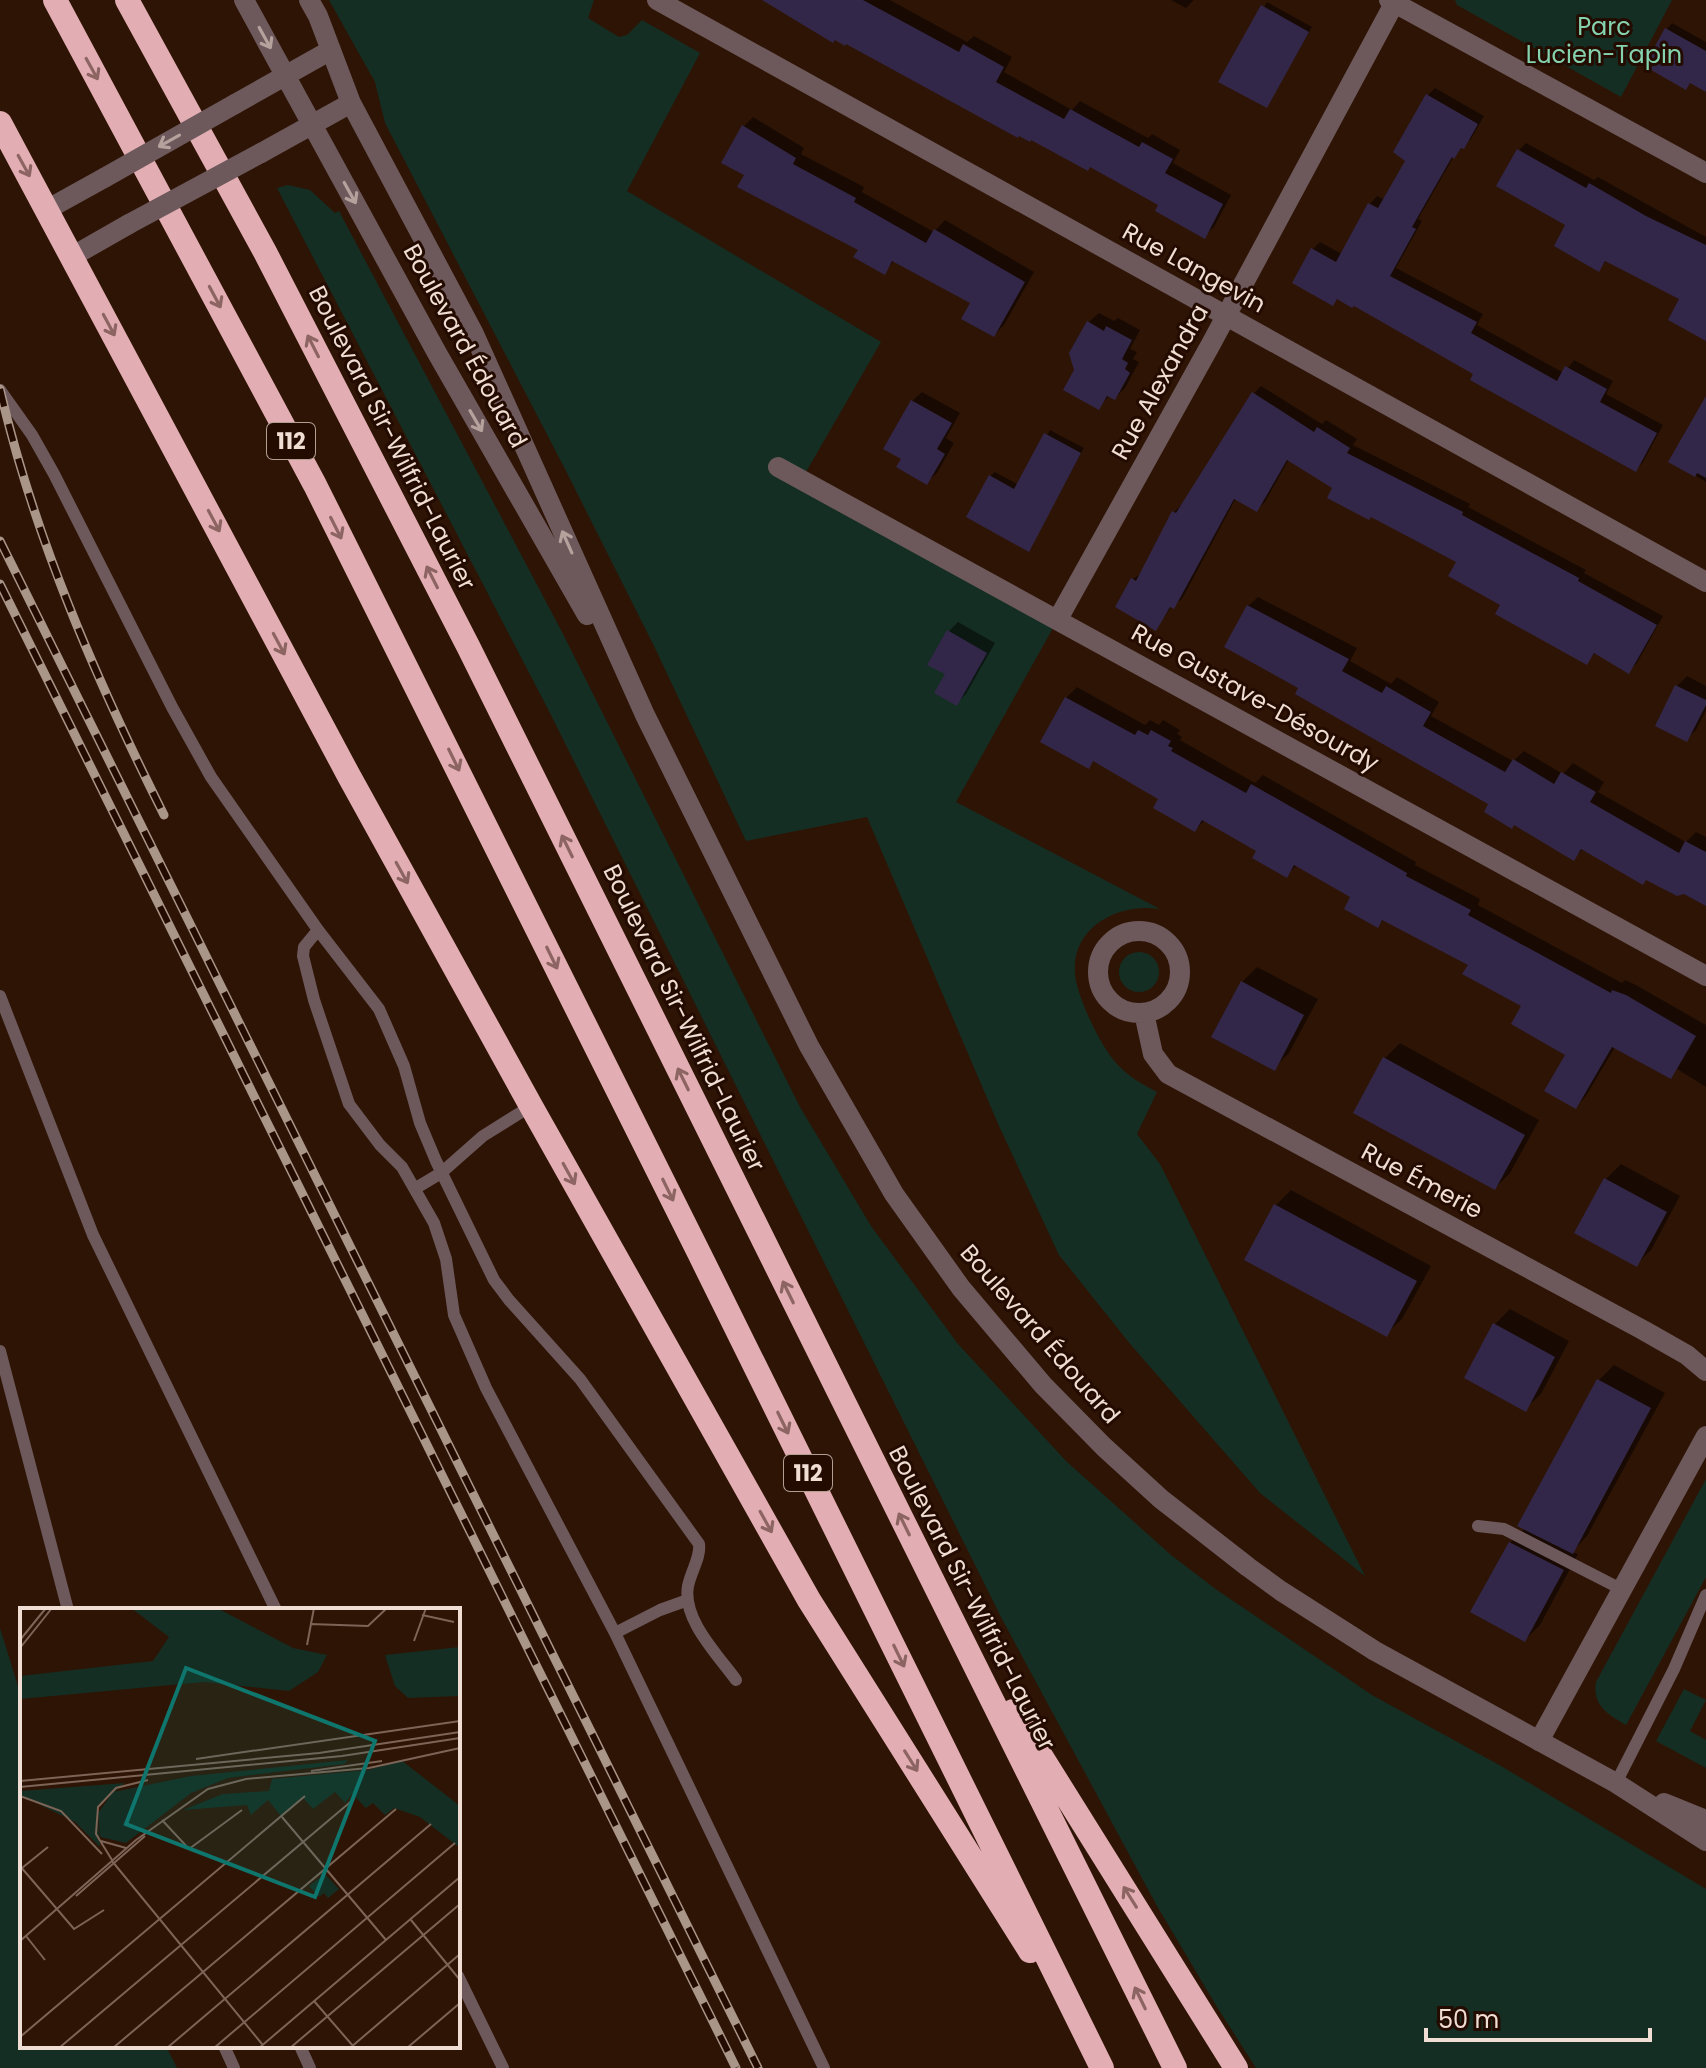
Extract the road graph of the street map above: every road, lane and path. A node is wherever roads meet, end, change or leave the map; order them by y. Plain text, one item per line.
1 (55, 0) edge
2 (127, 0) edge
3 (244, 0) edge
4 (309, 0) edge
5 (657, 0) edge
6 (1393, 1) edge
7 (331, 50) junction
8 (287, 76) junction
9 (351, 103) junction
10 (0, 123) edge
11 (313, 125) junction
12 (1706, 173) edge
13 (48, 209) junction
14 (73, 256) junction
15 (1226, 316) junction
16 (0, 390) edge
17 (778, 467) dead end
18 (1706, 582) edge
19 (1058, 619) junction
20 (645, 715) junction
21 (318, 930) junction
22 (1706, 976) edge
23 (0, 996) edge
24 (1144, 1013) junction
25 (531, 1106) junction
26 (441, 1173) junction
27 (416, 1188) junction
28 (0, 1351) edge
29 (1706, 1371) edge
30 (1706, 1436) edge
31 (1478, 1526) dead end
32 (1623, 1590) junction
33 (939, 1594) junction
34 (1706, 1595) edge
35 (685, 1601) junction
36 (67, 1608) edge
37 (275, 1608) edge
38 (615, 1633) junction
39 (736, 1680) dead end
40 (1539, 1741) junction
41 (1616, 1783) junction
42 (1706, 1820) edge
43 (1706, 1841) edge
44 (460, 1980) edge
45 (225, 2048) edge
46 (301, 2048) edge
47 (1100, 2063) edge
48 (234, 2068) edge
49 (310, 2068) edge
50 (503, 2068) edge
51 (824, 2068) edge
52 (1175, 2068) edge
53 (1236, 2068) edge

1 -> 47 highway, 112
33 -> 2 highway, Boulevard Sir-Wilfrid-Laurier / 112
3 -> 8 street, Boulevard Édouard
4 - 7 street, Boulevard Édouard
5 - 15 street, Rue Langevin
6 - 12 street
6 - 15 street, Rue Alexandra
7 - 8 street
7 - 9 street, Boulevard Édouard
8 - 11 street, Boulevard Édouard
8 -> 13 street, bridge
9 - 11 street
20 -> 9 street, Boulevard Édouard
10 -> 13 highway
11 - 14 street, bridge
11 -> 20 street, Boulevard Édouard
13 - 14 highway
14 -> 25 highway
15 - 18 street, Rue Langevin
15 - 19 street, Rue Alexandra
16 - 21 lane
17 - 19 street, Rue Gustave-Désourdy
19 - 22 street, Rue Gustave-Désourdy
20 - 40 street, Boulevard Édouard
21 - 26 lane
21 - 27 lane
23 - 37 lane
24 - 24 street
24 - 29 street, Rue Émerie
25 - 26 lane
25 -> 47 highway
26 - 27 lane
26 - 35 lane
27 - 38 lane
28 - 36 lane
30 - 32 street
31 - 32 lane
32 - 40 street
52 -> 33 highway, Boulevard Sir-Wilfrid-Laurier / 112
53 -> 33 highway
34 - 41 lane
35 - 38 lane
35 - 39 lane
38 - 51 lane
40 - 41 street, Boulevard Édouard
41 - 42 street, Boulevard Édouard
41 - 43 street, Boulevard Édouard
44 - 50 lane
45 - 48 lane
46 - 49 lane

